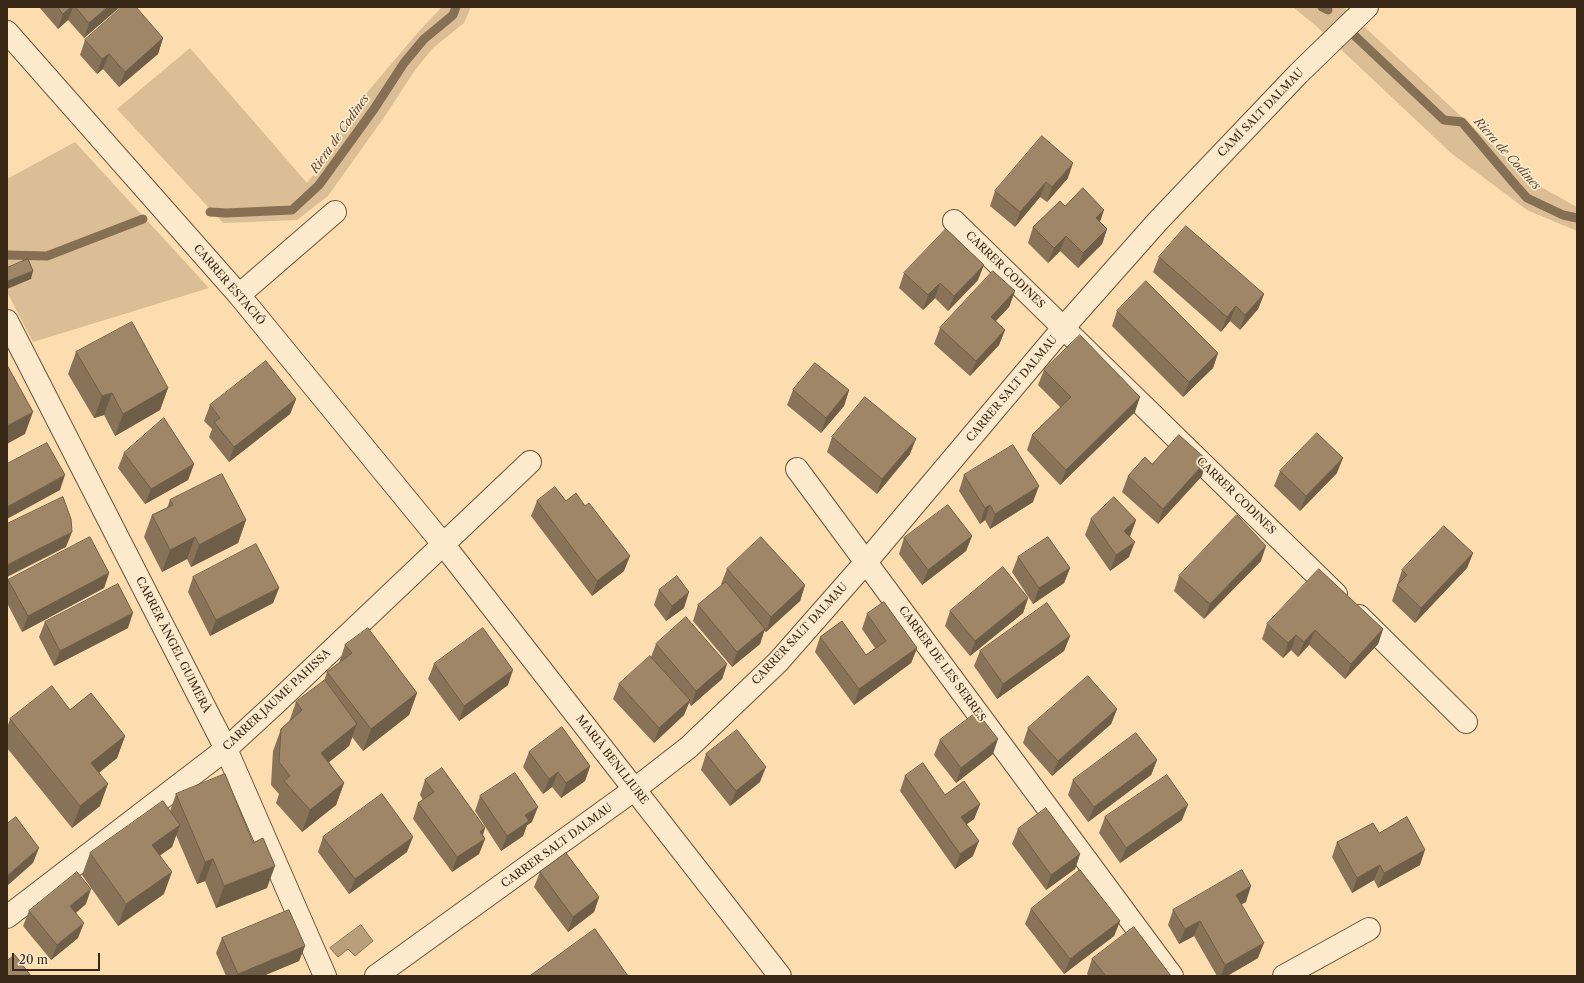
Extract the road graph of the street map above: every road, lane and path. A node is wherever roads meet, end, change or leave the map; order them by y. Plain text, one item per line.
1 (1367, 7) edge
2 (7, 32) edge
3 (335, 212) dead end
4 (954, 221) dead end
5 (1158, 221) joint
6 (238, 295) junction
7 (7, 321) edge
8 (1064, 327) junction
9 (530, 462) dead end
10 (797, 469) dead end
11 (444, 544) junction
12 (866, 562) junction
13 (1466, 722) dead end
14 (226, 749) junction
15 (636, 789) junction
16 (7, 917) edge
17 (1369, 929) dead end
18 (325, 976) edge
19 (376, 976) edge
20 (780, 976) edge
21 (1172, 976) edge
22 (1284, 976) edge

1 - 5 street, CAMÍ SALT DALMAU
2 - 6 street, CARRER ESTACIÓ
3 - 6 street
4 - 8 street, CARRER CODINES
5 - 8 street, CARRER SALT DALMAU
6 - 11 street, CARRER ESTACIÓ
7 - 14 street, CARRER ÀNGEL GUIMERÀ
8 - 12 street, CARRER SALT DALMAU
8 - 13 street, CARRER CODINES
9 - 11 street, CARRER JAUME PAHISSA
10 - 12 street, CARRER DE LES SERRES
11 - 14 street, CARRER JAUME PAHISSA
11 - 15 street, MARIÀ BENLLIURE
12 - 15 street, CARRER SALT DALMAU
12 - 21 street, CARRER DE LES SERRES
14 - 16 street, CARRER JAUME PAHISSA
14 - 18 street, CARRER ÀNGEL GUIMERÀ
15 - 19 street, CARRER SALT DALMAU
15 - 20 street, MARIÀ BENLLIURE
17 - 22 street

